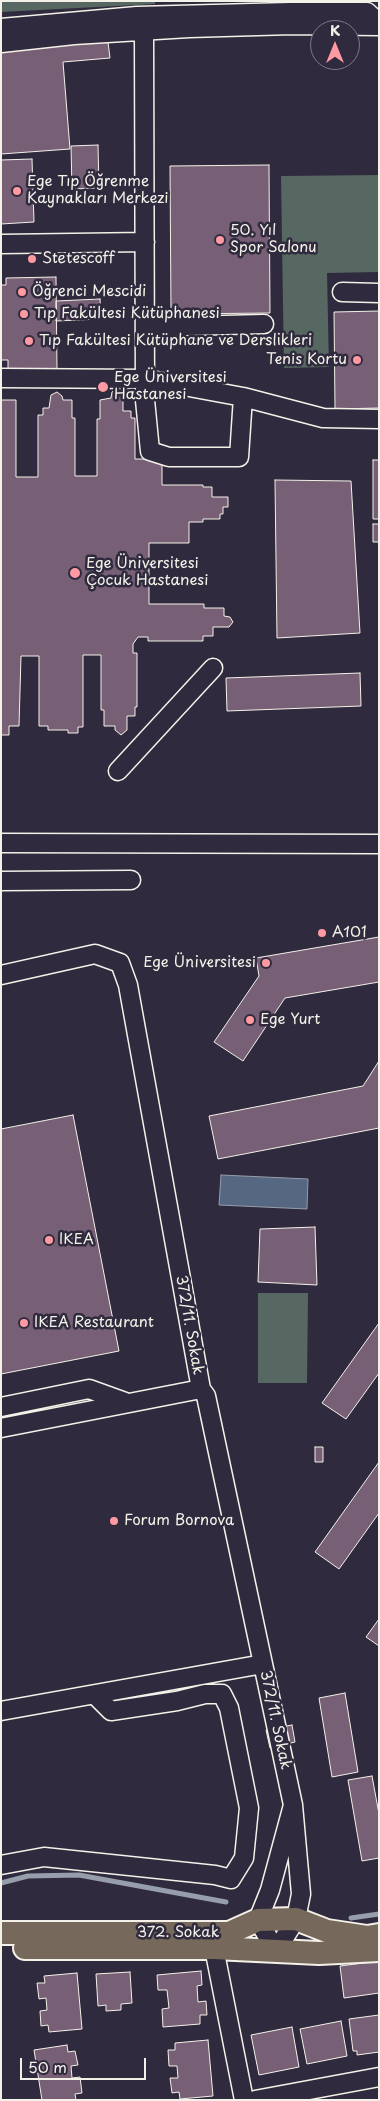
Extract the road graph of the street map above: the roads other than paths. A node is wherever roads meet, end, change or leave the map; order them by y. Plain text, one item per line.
1 (290, 7) edge
2 (379, 24) edge
3 (1, 28) edge
4 (144, 31) junction
5 (1, 42) edge
6 (145, 242) junction
7 (1, 244) edge
8 (342, 292) dead end
9 (379, 293) edge
10 (264, 324) dead end
11 (145, 327) junction
12 (1, 378) edge
13 (146, 379) junction
14 (243, 397) junction
15 (379, 418) edge
16 (213, 668) dead end
17 (118, 771) dead end
18 (1, 843) edge
19 (379, 844) edge
20 (131, 880) dead end
21 (1, 881) edge
22 (1, 975) edge
23 (201, 1388) junction
24 (125, 1402) junction
25 (1, 1407) edge
26 (1, 1428) edge
27 (263, 1664) junction
28 (95, 1695) junction
29 (1, 1711) edge
30 (293, 1805) junction
31 (1, 1865) edge
32 (258, 1920) junction
33 (296, 1920) junction
34 (1, 1933) edge
35 (379, 1935) edge
36 (1, 1948) edge
37 (214, 1948) junction
38 (379, 1950) edge
39 (276, 1951) junction
40 (379, 2077) edge
41 (244, 2100) edge
42 (255, 2100) edge

1 - 2 street
1 - 3 street
2 - 4 street
4 - 5 street
4 - 6 street
6 - 7 street
6 - 11 street
8 - 9 street
10 - 11 street
11 - 13 street
12 - 13 street
13 - 14 street
13 - 14 street
14 - 15 street
16 - 17 street
18 - 19 street
20 - 21 street
22 - 23 street, 372/11. Sokak
23 - 24 street
23 - 27 street, 372/11. Sokak
24 - 25 street
24 - 26 street
27 - 28 street
27 - 30 street, 372/11. Sokak
28 - 29 street
28 - 31 street
30 - 32 street, 372/11. Sokak
30 - 33 street, 372/11. Sokak
32 - 33 main road, 372. Sokak
32 - 34 main road, 372. Sokak
32 - 39 street
33 - 35 main road, 372. Sokak
33 - 39 street, 372/11. Sokak
36 - 37 main road, 372. Sokak
37 - 39 main road, 372. Sokak
37 - 41 street
38 - 39 main road, 372. Sokak
40 - 42 street

